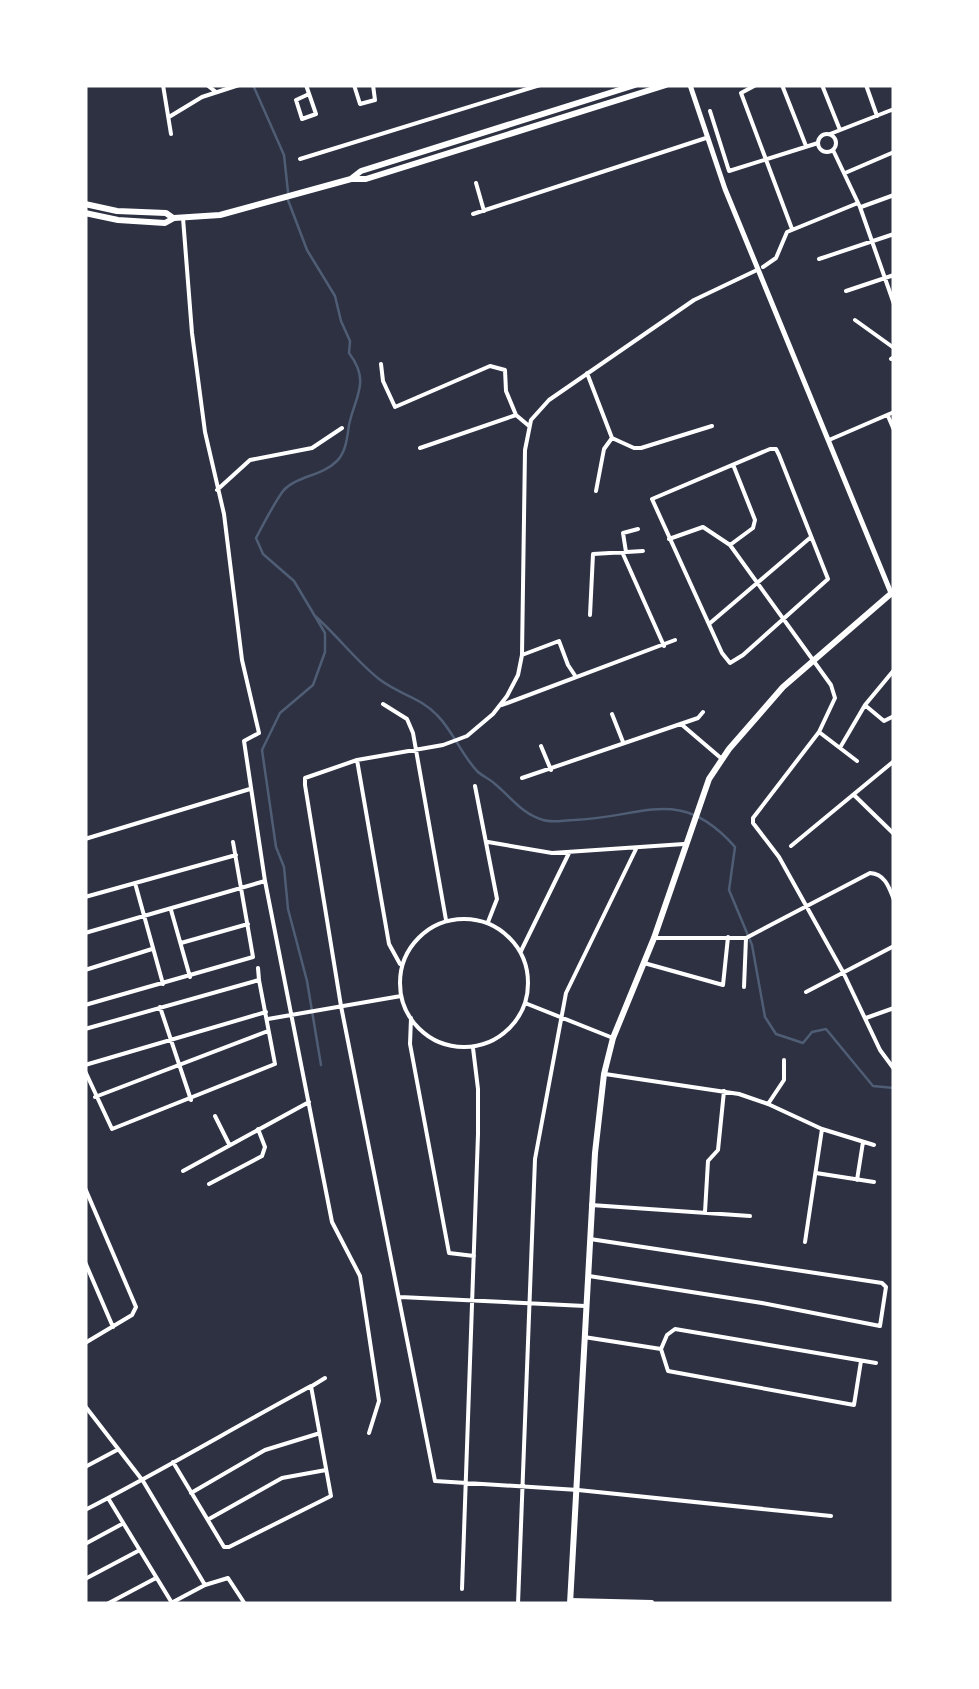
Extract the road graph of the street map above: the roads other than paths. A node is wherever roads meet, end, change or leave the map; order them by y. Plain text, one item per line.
1 (162, 85) edge
2 (208, 85) edge
3 (306, 85) edge
4 (354, 85) edge
5 (372, 85) edge
6 (540, 85) edge
7 (635, 85) edge
8 (666, 85) edge
9 (690, 85) edge
10 (756, 85) edge
11 (782, 85) edge
12 (822, 85) edge
13 (866, 85) edge
14 (236, 86) edge
15 (216, 92) junction
16 (309, 94) junction
17 (894, 109) edge
18 (710, 111) dead end
19 (878, 116) junction
20 (168, 117) junction
21 (840, 130) junction
22 (171, 134) dead end
23 (830, 134) junction
24 (707, 138) junction
25 (818, 143) junction
26 (806, 146) junction
27 (833, 150) junction
28 (894, 152) edge
29 (765, 158) junction
30 (300, 159) dead end
31 (844, 172) junction
32 (351, 179) junction
33 (476, 183) dead end
34 (894, 195) edge
35 (85, 204) edge
36 (859, 205) junction
37 (484, 211) junction
38 (85, 213) edge
39 (473, 214) dead end
40 (179, 218) junction
41 (792, 229) junction
42 (894, 234) edge
43 (871, 242) junction
44 (820, 260) dead end
45 (760, 268) junction
46 (894, 275) edge
47 (885, 278) junction
48 (846, 291) dead end
49 (894, 304) edge
50 (855, 320) dead end
51 (894, 348) edge
52 (381, 364) dead end
53 (587, 373) junction
54 (894, 412) edge
55 (516, 414) junction
56 (887, 415) junction
57 (529, 426) junction
58 (712, 426) dead end
59 (342, 428) dead end
60 (894, 430) edge
61 (612, 438) junction
62 (827, 441) junction
63 (420, 448) dead end
64 (733, 465) junction
65 (217, 490) junction
66 (596, 491) dead end
67 (638, 529) dead end
68 (811, 537) junction
69 (669, 539) junction
70 (730, 545) junction
71 (643, 551) dead end
72 (624, 552) junction
73 (758, 581) junction
74 (893, 592) edge
75 (590, 615) dead end
76 (782, 621) junction
77 (709, 624) junction
78 (675, 640) dead end
79 (664, 646) junction
80 (522, 655) junction
81 (812, 661) junction
82 (894, 670) edge
83 (576, 678) junction
84 (383, 704) dead end
85 (865, 705) junction
86 (500, 706) junction
87 (704, 712) dead end
88 (612, 714) dead end
89 (894, 716) edge
90 (682, 724) junction
91 (819, 732) junction
92 (623, 742) junction
93 (541, 746) dead end
94 (841, 746) junction
95 (417, 749) junction
96 (722, 759) junction
97 (357, 760) junction
98 (857, 760) dead end
99 (894, 761) edge
100 (551, 770) junction
101 (522, 778) dead end
102 (475, 786) dead end
103 (250, 789) junction
104 (855, 796) junction
105 (894, 834) edge
106 (85, 839) edge
107 (233, 842) dead end
108 (488, 842) junction
109 (684, 844) junction
110 (791, 846) dead end
111 (636, 848) junction
112 (569, 853) junction
113 (236, 855) junction
114 (265, 881) junction
115 (135, 883) junction
116 (242, 887) junction
117 (85, 898) edge
118 (894, 900) edge
119 (808, 908) junction
120 (170, 910) junction
121 (144, 917) junction
122 (446, 920) junction
123 (488, 922) junction
124 (248, 924) junction
125 (85, 933) edge
126 (728, 937) junction
127 (654, 938) junction
128 (747, 938) junction
129 (181, 942) junction
130 (894, 946) edge
131 (153, 949) junction
132 (521, 951) junction
133 (400, 964) junction
134 (644, 964) junction
135 (258, 968) dead end
136 (85, 970) edge
137 (843, 972) junction
138 (190, 977) junction
139 (259, 980) junction
140 (162, 984) junction
141 (744, 986) dead end
142 (806, 992) dead end
143 (401, 996) junction
144 (524, 1002) junction
145 (85, 1005) edge
146 (342, 1006) junction
147 (160, 1007) junction
148 (894, 1008) edge
149 (266, 1012) junction
150 (292, 1016) junction
151 (410, 1018) junction
152 (866, 1018) junction
153 (267, 1019) junction
154 (560, 1019) junction
155 (85, 1029) edge
156 (269, 1030) junction
157 (613, 1038) junction
158 (170, 1041) junction
159 (472, 1048) junction
160 (784, 1060) dead end
161 (177, 1066) junction
162 (85, 1068) edge
163 (894, 1070) edge
164 (604, 1074) junction
165 (724, 1092) junction
166 (96, 1097) junction
167 (190, 1100) junction
168 (309, 1102) junction
169 (768, 1104) junction
170 (215, 1116) dead end
171 (822, 1129) junction
172 (258, 1130) junction
173 (862, 1142) junction
174 (229, 1144) junction
175 (874, 1146) dead end
176 (183, 1170) dead end
177 (816, 1174) junction
178 (857, 1180) junction
179 (874, 1182) dead end
180 (209, 1184) dead end
181 (85, 1188) edge
182 (591, 1205) junction
183 (705, 1212) junction
184 (750, 1216) dead end
185 (590, 1239) junction
186 (806, 1242) dead end
187 (474, 1256) junction
188 (85, 1262) edge
189 (587, 1276) junction
190 (400, 1297) junction
191 (473, 1300) junction
192 (529, 1302) junction
193 (586, 1306) junction
194 (114, 1327) junction
195 (584, 1337) junction
196 (85, 1342) edge
197 (661, 1349) junction
198 (861, 1361) junction
199 (876, 1363) dead end
200 (325, 1378) dead end
201 (311, 1386) junction
202 (85, 1406) edge
203 (94, 1418) junction
204 (85, 1422) edge
205 (319, 1433) junction
206 (370, 1433) dead end
207 (117, 1450) junction
208 (173, 1462) junction
209 (85, 1467) edge
210 (326, 1470) junction
211 (143, 1482) junction
212 (464, 1484) junction
213 (523, 1486) junction
214 (578, 1490) junction
215 (191, 1493) junction
216 (108, 1498) junction
217 (85, 1510) edge
218 (831, 1516) dead end
219 (208, 1519) junction
220 (122, 1524) junction
221 (85, 1544) edge
222 (138, 1551) junction
223 (156, 1578) junction
224 (85, 1579) edge
225 (205, 1584) junction
226 (462, 1589) dead end
227 (570, 1602) edge
228 (652, 1602) edge
229 (170, 1603) edge
230 (107, 1604) edge
231 (245, 1604) edge
232 (518, 1604) edge
233 (782, 1604) edge
234 (824, 1604) edge

1 - 20 street
2 - 15 street
3 - 16 street
4 - 5 street
6 - 30 street
7 - 32 main road
8 - 32 main road
9 - 24 street
10 - 29 street
11 - 26 street
12 - 21 street
13 - 19 street
14 - 15 street
15 - 20 street
16 - 16 street
17 - 19 street
18 - 29 street
19 - 21 street
20 - 22 street
21 - 23 street
23 - 25 street
23 - 27 street
24 - 37 street
24 - 45 street
25 - 26 street
25 - 27 street
26 - 29 street
27 - 31 street
28 - 31 street
29 - 41 street
31 - 36 street
32 - 40 main road
33 - 37 street
34 - 36 street
35 - 40 main road
36 - 41 street
36 - 43 street
37 - 39 street
38 - 40 main road
40 - 65 street
41 - 45 street
42 - 43 street
43 - 44 street
43 - 47 street
45 - 53 street
45 - 62 street
46 - 47 street
47 - 48 street
47 - 49 street
50 - 51 street
52 - 55 street
53 - 57 street
53 - 61 street
54 - 56 street
55 - 57 street
55 - 63 street
56 - 60 street
56 - 62 street
57 - 80 street
58 - 61 street
59 - 65 street
61 - 66 street
62 - 74 street
64 - 68 street
64 - 69 street
64 - 70 street
65 - 103 street
67 - 72 street
68 - 73 street
68 - 76 street
69 - 70 street
69 - 77 street
70 - 73 street
71 - 72 street
72 - 75 street
72 - 79 street
73 - 76 street
73 - 77 street
74 - 81 main road
76 - 77 street
76 - 81 street
78 - 79 street
79 - 83 street
80 - 83 street
80 - 86 street
81 - 91 street
81 - 96 main road
82 - 85 street
83 - 86 street
84 - 95 street
85 - 89 street
85 - 94 street
86 - 95 street
87 - 90 street
88 - 92 street
90 - 92 street
90 - 96 street
91 - 94 street
91 - 119 street
92 - 100 street
93 - 100 street
94 - 98 street
95 - 97 street
95 - 122 street
96 - 109 main road
97 - 133 street
97 - 146 street
99 - 104 street
100 - 101 street
102 - 108 street
103 - 106 street
103 - 114 street
104 - 105 street
104 - 110 street
107 - 113 street
108 - 112 street
108 - 123 street
109 - 111 street
109 - 127 main road
111 - 112 street
111 - 154 street
112 - 132 street
113 - 115 street
113 - 116 street
114 - 116 street
114 - 150 street
115 - 117 street
115 - 121 street
116 - 120 street
116 - 124 street
118 - 119 street
119 - 128 street
119 - 137 street
120 - 121 street
120 - 129 street
121 - 125 street
121 - 131 street
122 - 123 street
122 - 133 street
123 - 132 street
124 - 129 street
124 - 138 street
126 - 127 street
126 - 128 street
126 - 134 street
127 - 134 main road
128 - 141 street
129 - 138 street
130 - 137 street
131 - 136 street
131 - 140 street
132 - 144 street
133 - 143 street
134 - 157 main road
135 - 139 street
137 - 142 street
137 - 152 street
138 - 140 street
139 - 147 street
139 - 149 street
140 - 145 street
143 - 146 street
143 - 151 street
144 - 154 street
144 - 159 street
146 - 150 street
146 - 190 street
147 - 155 street
147 - 158 street
148 - 152 street
149 - 153 street
149 - 158 street
150 - 153 street
150 - 168 street
151 - 159 street
151 - 187 street
152 - 163 street
153 - 156 street
154 - 157 street
154 - 192 street
156 - 161 street
156 - 167 street
157 - 164 main road
158 - 161 street
158 - 162 street
159 - 187 street
160 - 169 street
161 - 166 street
161 - 167 street
162 - 166 street
164 - 165 street
164 - 182 main road
165 - 169 street
165 - 183 street
166 - 167 street
168 - 172 street
168 - 206 street
169 - 171 street
170 - 174 street
171 - 173 street
171 - 177 street
172 - 174 street
172 - 180 street
173 - 175 street
173 - 178 street
174 - 176 street
177 - 178 street
177 - 186 street
178 - 179 street
181 - 194 street
182 - 183 street
182 - 185 main road
183 - 184 street
185 - 189 main road
185 - 189 street
187 - 191 street
188 - 194 street
189 - 193 main road
190 - 191 street
190 - 212 street
191 - 192 street
191 - 212 street
192 - 193 street
192 - 213 street
193 - 195 main road
194 - 196 street
195 - 197 street
195 - 214 main road
197 - 198 street
197 - 198 street
198 - 199 street
200 - 201 street
201 - 205 street
201 - 208 street
202 - 203 street
203 - 204 street
203 - 207 street
205 - 210 street
205 - 215 street
207 - 209 street
207 - 211 street
208 - 211 street
208 - 215 street
210 - 219 street
210 - 219 street
211 - 216 street
211 - 225 street
212 - 213 street
212 - 226 street
213 - 214 street
213 - 232 street
214 - 218 street
214 - 227 main road
215 - 219 street
216 - 217 street
216 - 220 street
220 - 221 street
220 - 222 street
222 - 223 street
222 - 224 street
223 - 229 street
223 - 230 street
225 - 229 street
225 - 231 street
227 - 228 street
233 - 234 street

